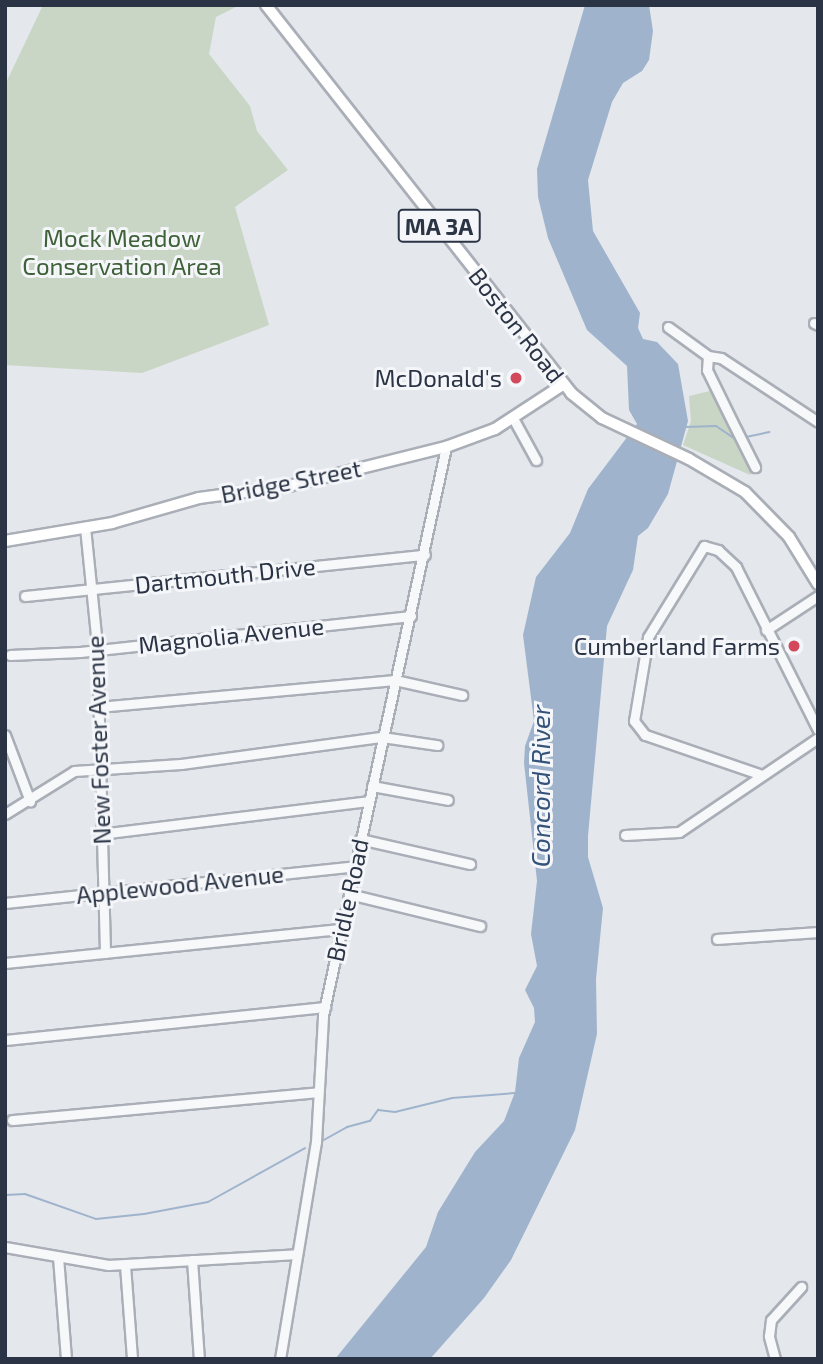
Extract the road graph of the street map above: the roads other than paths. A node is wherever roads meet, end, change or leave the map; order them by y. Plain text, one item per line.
1 (266, 5) edge
2 (668, 327) dead end
3 (708, 356) junction
4 (564, 384) junction
5 (513, 418) junction
6 (818, 422) edge
7 (446, 447) junction
8 (536, 460) dead end
9 (755, 467) dead end
10 (85, 527) junction
11 (5, 541) edge
12 (425, 555) junction
13 (818, 584) edge
14 (91, 590) junction
15 (25, 596) dead end
16 (818, 596) edge
17 (411, 616) junction
18 (766, 630) junction
19 (97, 649) junction
20 (10, 655) dead end
21 (395, 680) junction
22 (462, 695) dead end
23 (98, 707) junction
24 (818, 730) edge
25 (5, 735) edge
26 (382, 737) junction
27 (818, 738) edge
28 (437, 745) dead end
29 (99, 769) junction
30 (762, 775) junction
31 (372, 786) junction
32 (448, 800) dead end
33 (30, 801) junction
34 (368, 801) junction
35 (5, 814) edge
36 (100, 834) junction
37 (625, 835) dead end
38 (360, 839) junction
39 (470, 863) dead end
40 (355, 866) junction
41 (102, 892) junction
42 (349, 894) junction
43 (5, 903) edge
44 (480, 926) dead end
45 (342, 929) junction
46 (818, 932) edge
47 (717, 939) dead end
48 (105, 953) junction
49 (5, 962) edge
50 (325, 1007) junction
51 (5, 1040) edge
52 (317, 1092) junction
53 (12, 1120) dead end
54 (5, 1247) edge
55 (297, 1254) junction
56 (58, 1256) junction
57 (192, 1260) junction
58 (125, 1265) junction
59 (801, 1287) dead end
60 (66, 1359) edge
61 (132, 1359) edge
62 (199, 1359) edge
63 (280, 1359) edge
64 (775, 1359) edge

1 - 4 main road, Boston Road / MA 3A
2 - 3 street
3 - 6 street
3 - 9 street
4 - 5 main road, Bridge Street
4 - 13 main road, Boston Road / MA 3A
5 - 7 main road, Bridge Street
5 - 8 street
7 - 10 main road, Bridge Street
7 - 12 street, Bridle Road
10 - 11 main road, Bridge Street
10 - 14 street, New Foster Avenue
12 - 14 street, Dartmouth Drive
12 - 17 street, Bridle Road
14 - 15 street, Dartmouth Drive
14 - 19 street, New Foster Avenue
16 - 18 street
17 - 19 street, Magnolia Avenue
17 - 21 street, Bridle Road
18 - 24 street
18 - 30 street
19 - 20 street, Magnolia Avenue
19 - 23 street, New Foster Avenue
21 - 22 street
21 - 23 street
21 - 26 street, Bridle Road
23 - 29 street, New Foster Avenue
25 - 33 street
26 - 28 street
26 - 29 street
26 - 31 street, Bridle Road
27 - 30 street
29 - 33 street
29 - 36 street, New Foster Avenue
30 - 37 street
31 - 32 street
31 - 34 street, Bridle Road
33 - 35 street
34 - 36 street
34 - 38 street, Bridle Road
36 - 41 street, New Foster Avenue
38 - 39 street
38 - 40 street, Bridle Road
40 - 41 street, Applewood Avenue
40 - 42 street, Bridle Road
41 - 43 street, Applewood Avenue
41 - 48 street, New Foster Avenue
42 - 44 street
42 - 45 street, Bridle Road
45 - 48 street
45 - 50 street, Bridle Road
46 - 47 street
48 - 49 street
50 - 51 street
50 - 52 street, Bridle Road
52 - 53 street
52 - 55 street, Bridle Road
54 - 56 street
55 - 57 street
55 - 63 street, Bridle Road
56 - 58 street
56 - 60 street
57 - 58 street
57 - 62 street
58 - 61 street
59 - 64 street

